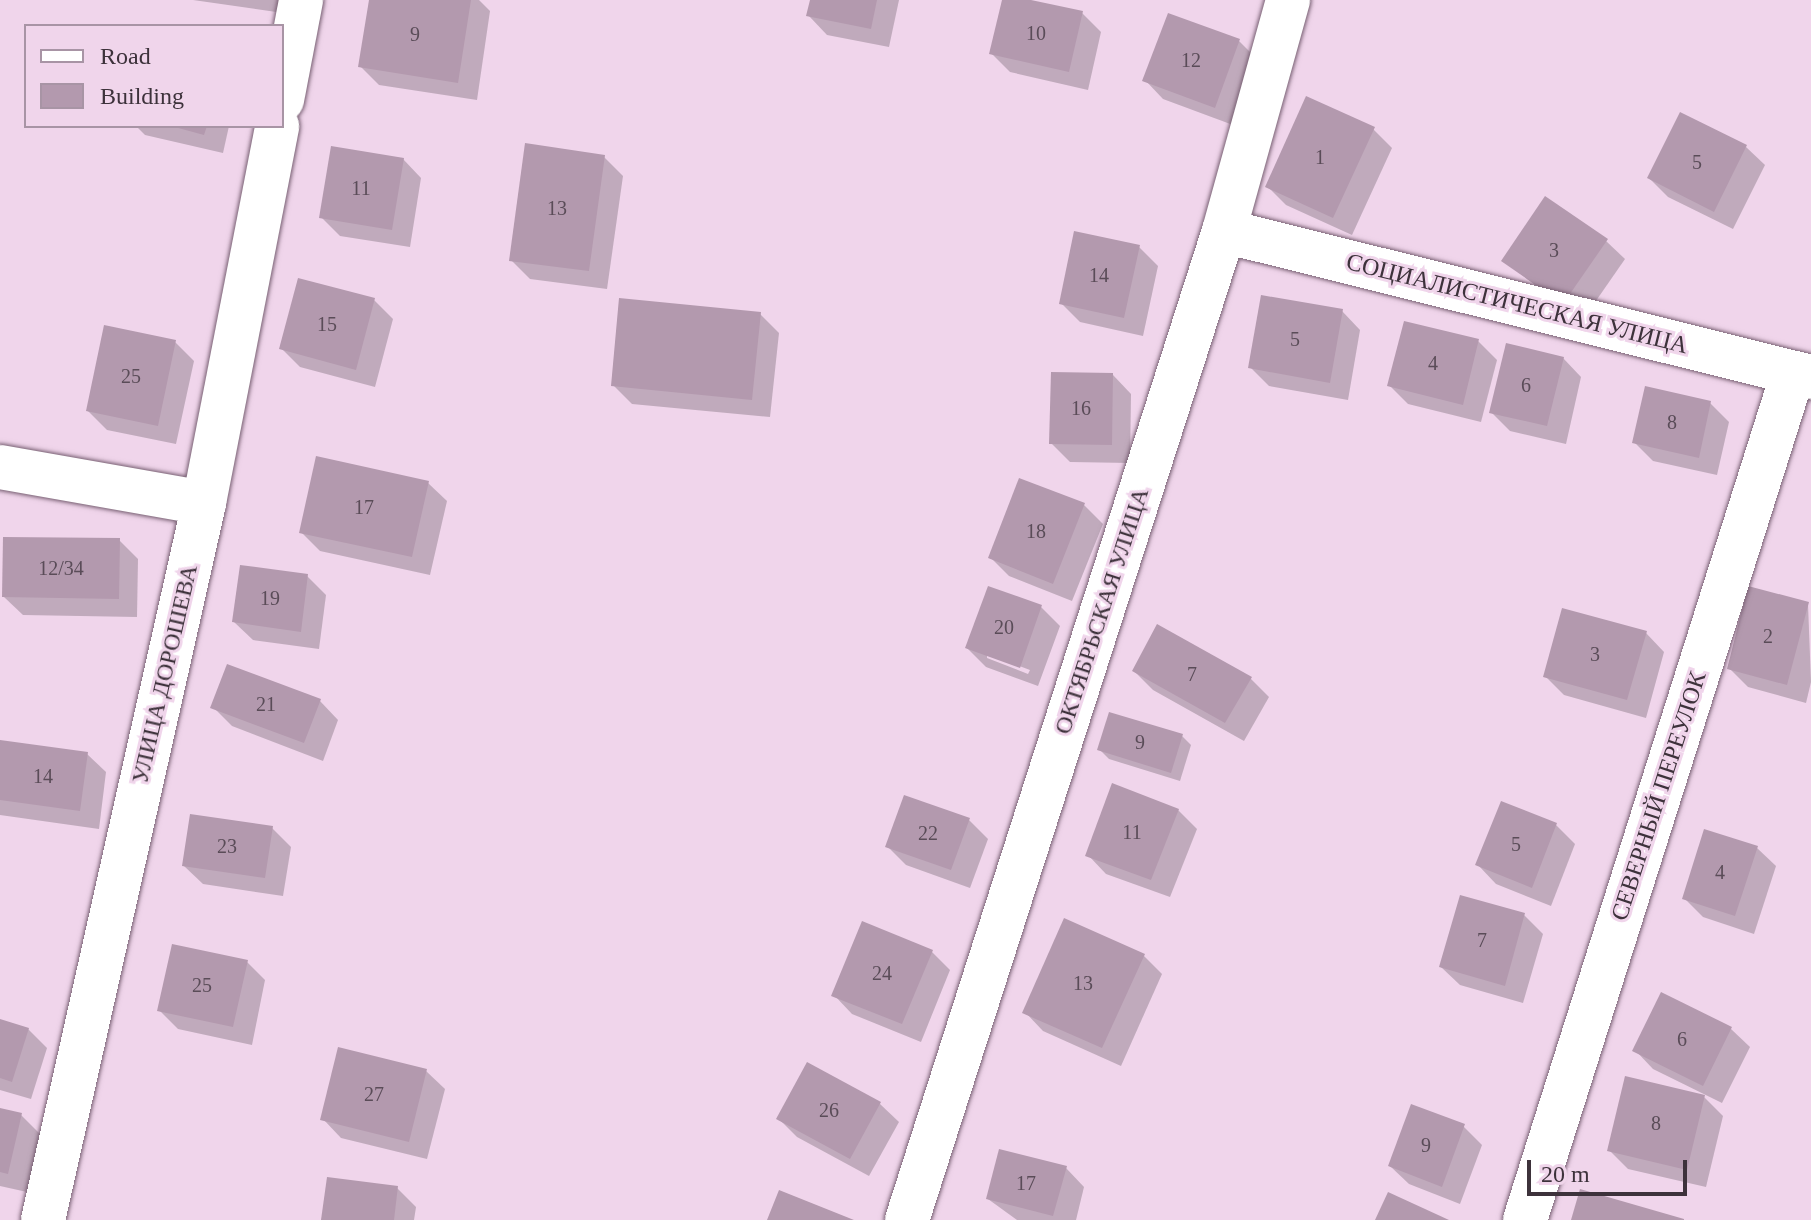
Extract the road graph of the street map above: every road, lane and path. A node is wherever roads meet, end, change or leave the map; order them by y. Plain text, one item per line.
1 (301, 0) edge
2 (1288, 0) edge
3 (284, 89) edge
4 (277, 128) edge
5 (1224, 231) junction
6 (1802, 375) edge
7 (0, 467) edge
8 (204, 503) junction
9 (43, 1220) edge
10 (907, 1220) edge
11 (1525, 1220) edge

1 - 3 street
2 - 5 street, ОКТЯБРЬСКАЯ УЛИЦА
4 - 8 street, УЛИЦА ДОРОШЕВА
5 - 6 street, СОЦИАЛИСТИЧЕСКАЯ УЛИЦА
5 - 10 street, ОКТЯБРЬСКАЯ УЛИЦА
6 - 11 street, СЕВЕРНЫЙ ПЕРЕУЛОК
7 - 8 street
8 - 9 street, УЛИЦА ДОРОШЕВА

